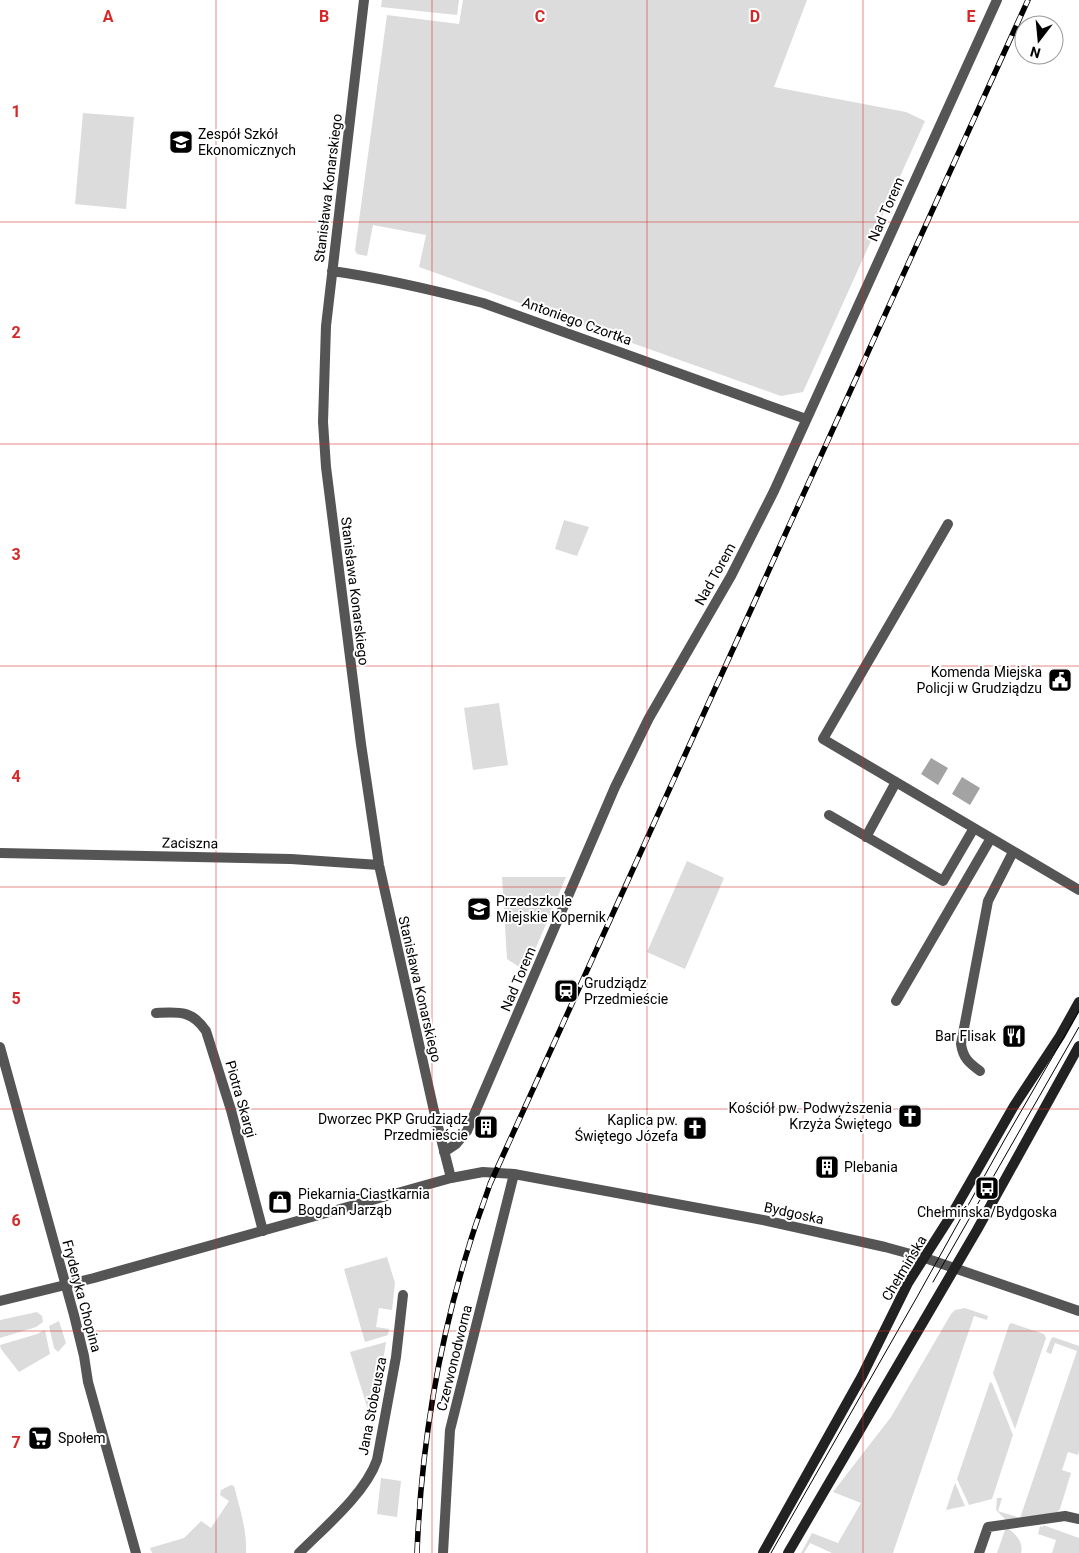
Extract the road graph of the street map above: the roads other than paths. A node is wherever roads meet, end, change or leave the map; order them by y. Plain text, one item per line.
1 (364, 0) edge
2 (997, 0) edge
3 (332, 271) junction
4 (806, 419) junction
5 (948, 524) dead end
6 (896, 782) junction
7 (829, 815) dead end
8 (974, 828) junction
9 (866, 837) junction
10 (991, 838) junction
11 (1014, 852) junction
12 (0, 853) edge
13 (379, 865) junction
14 (1079, 890) edge
15 (896, 1001) dead end
16 (1079, 1002) edge
17 (156, 1013) dead end
18 (1079, 1046) edge
19 (0, 1047) edge
20 (980, 1071) dead end
21 (444, 1152) junction
22 (514, 1174) junction
23 (451, 1178) junction
24 (263, 1231) junction
25 (925, 1258) junction
26 (953, 1268) junction
27 (66, 1285) junction
28 (403, 1295) dead end
29 (0, 1302) edge
30 (1079, 1311) edge
31 (1079, 1519) edge
32 (136, 1553) edge
33 (299, 1553) edge
34 (443, 1553) edge
35 (763, 1553) edge
36 (788, 1553) edge
37 (979, 1553) edge

1 - 3 street, Stanisława Konarskiego
2 - 4 street, Nad Torem
3 - 4 street, Antoniego Czortka
3 - 13 street, Stanisława Konarskiego
4 - 21 street, Nad Torem
5 - 6 street
6 - 8 street
6 - 9 street
7 - 9 street
8 - 9 street
8 - 10 street
10 - 11 street
10 - 15 street
11 - 14 street
11 - 20 street
12 - 13 street, Zaciszna
13 - 21 street, Stanisława Konarskiego
16 - 25 main road, Chełmińska
17 - 24 street, Piotra Skargi
18 - 26 main road
19 - 27 street, Fryderyka Chopina
21 - 23 street, Stanisława Konarskiego
22 - 23 street, Bydgoska
22 - 25 street, Bydgoska
22 - 34 street, Czerwonodworna
23 - 24 street, Bydgoska
24 - 27 street, Bydgoska
25 - 26 street, Bydgoska
25 - 35 main road, Chełmińska
26 - 30 street, Bydgoska
26 - 36 main road
27 - 29 street, Bydgoska
27 - 32 street, Fryderyka Chopina
28 - 33 street, Jana Stobeusza
31 - 37 street

